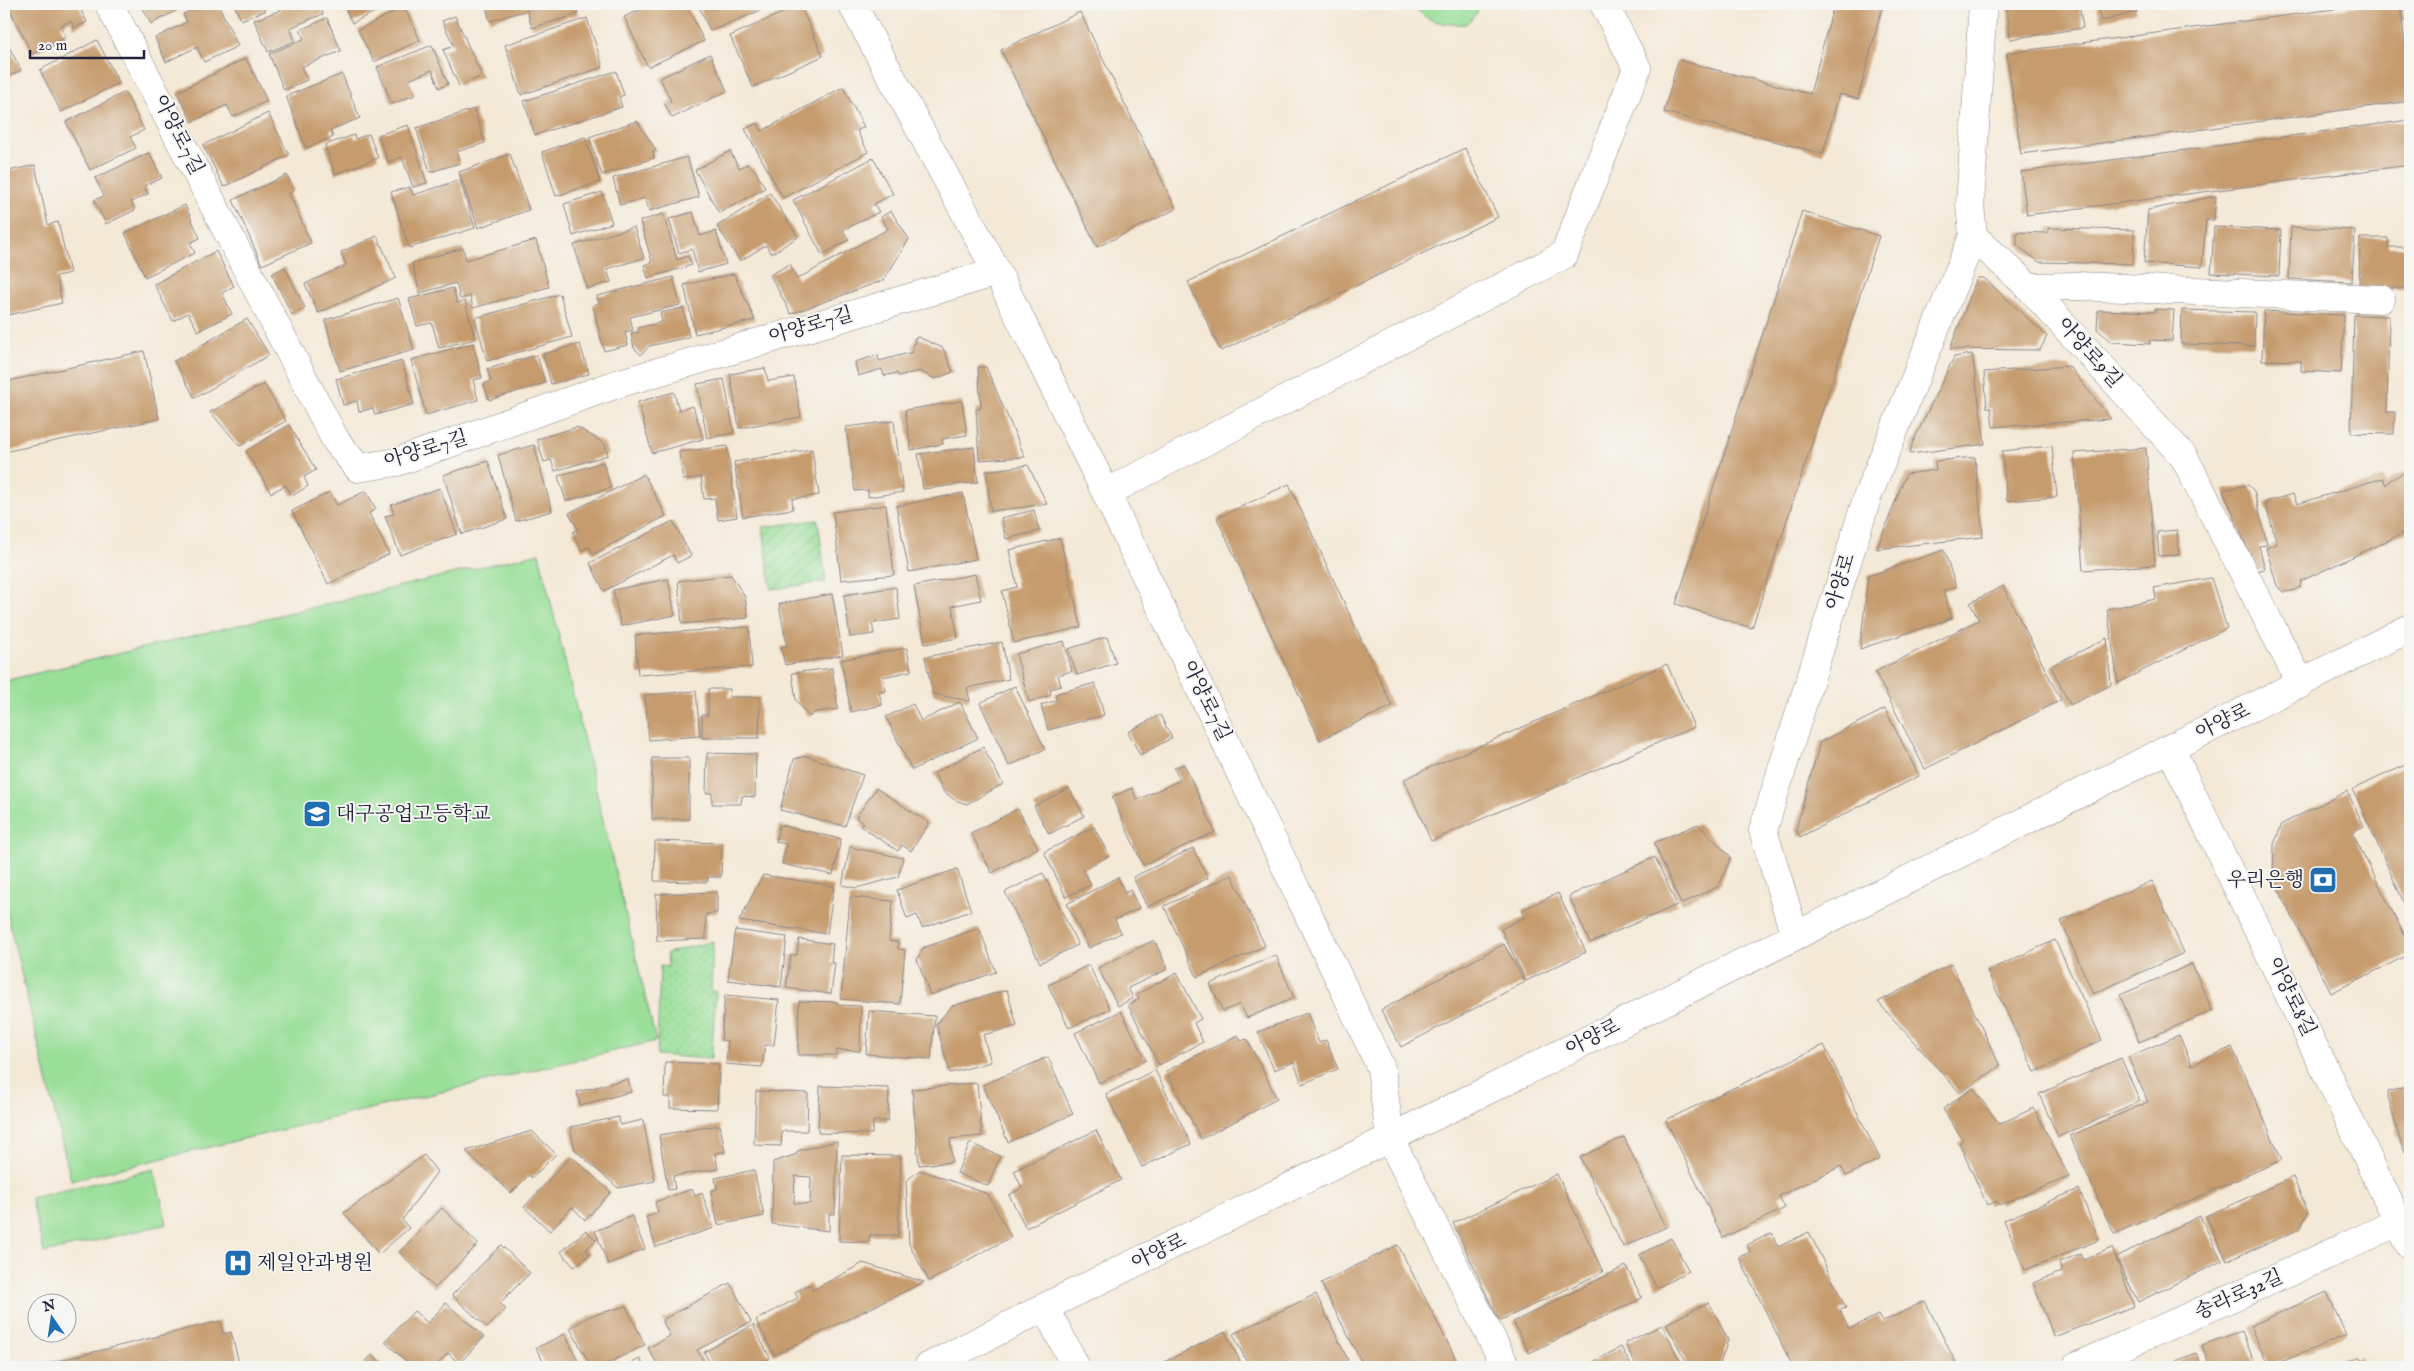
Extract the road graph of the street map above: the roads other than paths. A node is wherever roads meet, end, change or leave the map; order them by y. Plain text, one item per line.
1 (109, 4) edge
2 (852, 4) edge
3 (1604, 4) edge
4 (1983, 4) edge
5 (1973, 236) junction
6 (997, 272) junction
7 (2029, 287) junction
8 (2381, 299) dead end
9 (1106, 492) junction
10 (2410, 628) edge
11 (2301, 684) junction
12 (2170, 748) junction
13 (1795, 936) junction
14 (1390, 1138) junction
15 (2405, 1220) edge
16 (2410, 1246) edge
17 (1045, 1307) junction
18 (928, 1367) edge
19 (1076, 1367) edge
20 (1506, 1367) edge
21 (2076, 1367) edge

1 - 6 street, 아양로7길
2 - 6 street, 아양로7길
3 - 9 street
4 - 5 street
5 - 7 street, 아양로9길
5 - 13 street, 아양로
6 - 9 street, 아양로7길
7 - 8 street
7 - 11 street, 아양로9길
9 - 14 street, 아양로7길
10 - 11 street, 아양로
11 - 12 street, 아양로
12 - 13 street, 아양로
12 - 15 street, 아양로8길
13 - 14 street, 아양로
14 - 17 street, 아양로
14 - 20 street
15 - 16 street, 아양로8길
15 - 21 street, 송라로32길
17 - 18 street, 아양로
17 - 19 street

